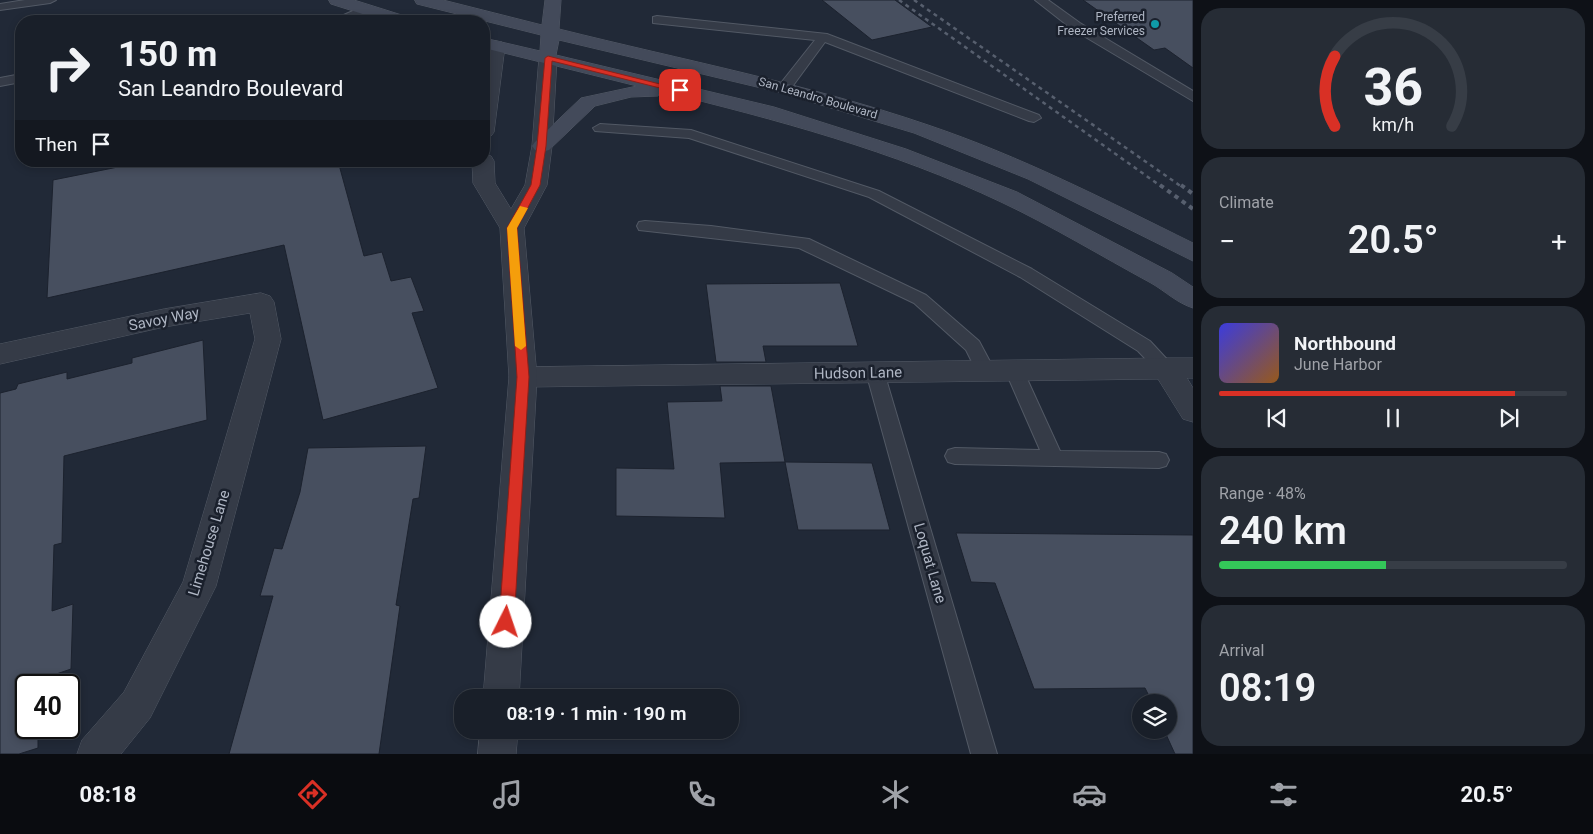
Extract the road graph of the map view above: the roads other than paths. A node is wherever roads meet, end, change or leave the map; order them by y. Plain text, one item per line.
1 (50, 0) edge
2 (337, 0) edge
3 (423, 0) edge
4 (553, 0) edge
5 (1041, 0) edge
6 (0, 7) edge
7 (362, 10) junction
8 (501, 12) junction
9 (350, 15) edge
10 (380, 15) edge
11 (658, 20) dead end
12 (550, 32) junction
13 (823, 37) junction
14 (490, 45) edge
15 (548, 58) junction
16 (15, 79) edge
17 (0, 82) edge
18 (784, 88) junction
19 (699, 95) junction
20 (1193, 97) edge
21 (1034, 118) dead end
22 (600, 128) dead end
23 (542, 146) junction
24 (483, 167) edge
25 (645, 226) dead end
26 (512, 228) junction
27 (1193, 253) edge
28 (1193, 299) edge
29 (268, 339) joint
30 (0, 354) edge
31 (1180, 368) edge
32 (1014, 370) junction
33 (986, 371) junction
34 (876, 372) junction
35 (523, 377) junction
36 (1193, 411) edge
37 (955, 456) dead end
38 (1054, 459) junction
39 (1160, 460) dead end
40 (502, 689) edge
41 (498, 739) edge
42 (96, 754) edge
43 (497, 754) edge
44 (984, 754) edge

1 - 6 lane
2 - 7 main road
3 - 8 main road, San Leandro Boulevard
4 - 12 main road
5 - 20 lane
7 - 9 lane
7 - 10 main road
8 - 12 main road, San Leandro Boulevard
8 - 14 main road
11 - 13 lane
12 - 15 main road
12 - 18 main road, San Leandro Boulevard
13 - 18 lane
13 - 21 lane
14 - 15 main road, San Leandro Boulevard
15 - 19 main road, San Leandro Boulevard
15 - 23 street
16 - 17 lane
18 - 27 main road, San Leandro Boulevard
19 - 23 main road
19 - 28 main road, San Leandro Boulevard
22 - 31 lane
23 - 26 street
24 - 26 street
25 - 33 lane
26 - 35 street
29 - 30 street, Savoy Way
29 - 42 street, Limehouse Lane
31 - 32 street, Hudson Lane
31 - 36 street
32 - 33 street, Hudson Lane
32 - 38 lane
33 - 34 street, Hudson Lane
34 - 35 street, Hudson Lane
34 - 44 lane, Loquat Lane
35 - 40 street
37 - 38 lane
38 - 39 lane
41 - 43 street

